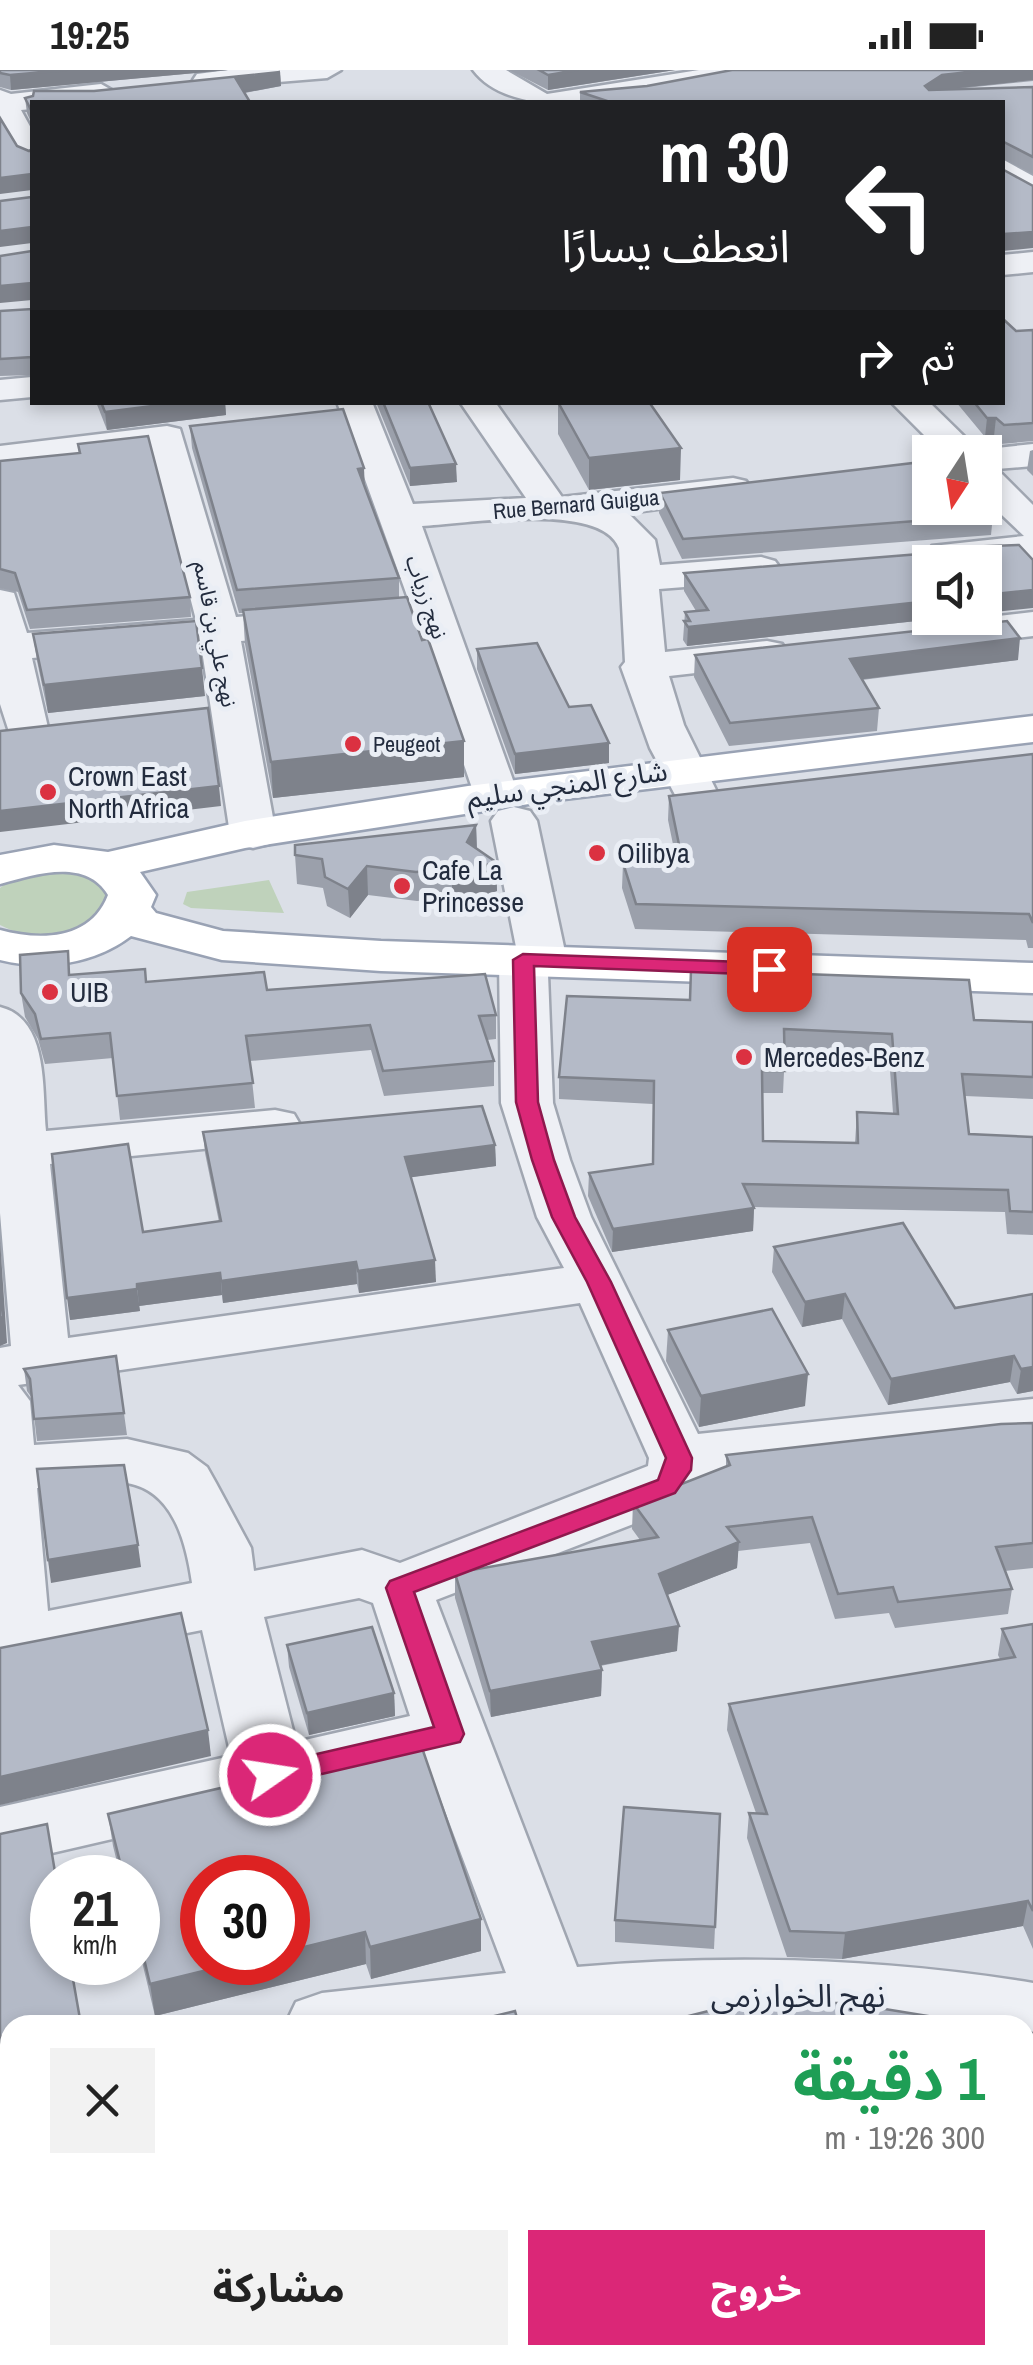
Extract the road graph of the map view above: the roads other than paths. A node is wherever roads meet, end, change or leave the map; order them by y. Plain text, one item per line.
1 (310, 70) edge
2 (327, 70) edge
3 (487, 70) edge
4 (670, 70) edge
5 (699, 73) edge
6 (178, 83) edge
7 (751, 83) edge
8 (123, 89) edge
9 (301, 100) edge
10 (550, 100) edge
11 (556, 100) edge
12 (557, 100) edge
13 (1, 102) edge
14 (25, 150) edge
15 (1008, 155) edge
16 (1033, 190) edge
17 (1033, 201) edge
18 (1005, 205) edge
19 (30, 387) edge
20 (0, 390) edge
21 (480, 405) edge
22 (911, 405) edge
23 (345, 412) edge
24 (943, 435) edge
25 (1033, 455) edge
26 (0, 457) edge
27 (1002, 458) edge
28 (776, 484) edge
29 (1002, 494) edge
30 (568, 508) junction
31 (400, 516) junction
32 (1033, 526) edge
33 (1033, 547) edge
34 (1002, 549) edge
35 (796, 566) edge
36 (638, 579) junction
37 (0, 602) edge
38 (432, 614) junction
39 (1033, 624) edge
40 (219, 630) junction
41 (896, 639) edge
42 (10, 647) junction
43 (798, 650) edge
44 (642, 667) junction
45 (1033, 729) edge
46 (30, 732) edge
47 (1033, 757) edge
48 (689, 782) junction
49 (505, 808) junction
50 (253, 834) junction
51 (0, 870) edge
52 (122, 891) junction
53 (222, 945) junction
54 (14, 948) edge
55 (533, 960) junction
56 (1033, 978) edge
57 (0, 1022) edge
58 (332, 1121) edge
59 (21, 1150) junction
60 (599, 1282) junction
61 (13, 1376) edge
62 (1033, 1420) edge
63 (679, 1458) junction
64 (6, 1468) junction
65 (400, 1588) junction
66 (227, 1600) junction
67 (9, 1643) edge
68 (450, 1734) junction
69 (270, 1775) junction
70 (0, 1836) edge
71 (554, 2001) junction
72 (823, 2009) edge
73 (419, 2015) edge
74 (1033, 2015) edge

1 - 2 street
1 - 6 street
1 - 9 street
3 - 10 street
4 - 11 street
5 - 7 street
5 - 12 street
8 - 13 street
13 - 14 street
15 - 16 street
17 - 18 street
19 - 20 street
21 - 30 street
22 - 24 street
23 - 31 street, نهج زرياب
25 - 27 street
26 - 40 street, نهج علي بن قاسم
28 - 30 street, Rue Bernard Guigua
29 - 32 street
30 - 31 street, Rue Bernard Guigua
30 - 36 street
31 - 38 street, نهج زرياب
33 - 34 street
35 - 36 street
36 - 44 street
37 - 42 street
38 - 40 street
38 - 49 street, نهج زرياب
39 - 41 street
40 - 42 street
40 - 50 street, نهج علي بن قاسم
42 - 46 street
43 - 44 street
44 - 48 street
45 - 48 main road, شارع المنجي سليم
47 - 48 main road, شارع المنجي سليم
48 - 49 main road, شارع المنجي سليم
49 - 50 main road, شارع المنجي سليم
49 - 52 main road, شارع المنجي سليم
49 - 55 street, نهج زرياب
50 - 52 main road, شارع المنجي سليم
51 - 52 main road
52 - 53 main road
52 - 54 main road
53 - 54 main road
53 - 55 main road
55 - 56 main road
55 - 60 street, نهج زرياب
57 - 59 street
58 - 59 street
59 - 61 street
60 - 61 street
60 - 63 street, نهج زرياب
61 - 64 street
62 - 63 street
63 - 65 street
64 - 66 street
64 - 67 street
65 - 66 street
65 - 68 street
66 - 67 street
66 - 69 street
68 - 69 street
68 - 71 street
69 - 70 street
71 - 72 street, نهج الخوارزمي
71 - 73 street, نهج الخوارزمي
72 - 74 street, نهج الخوارزمي

